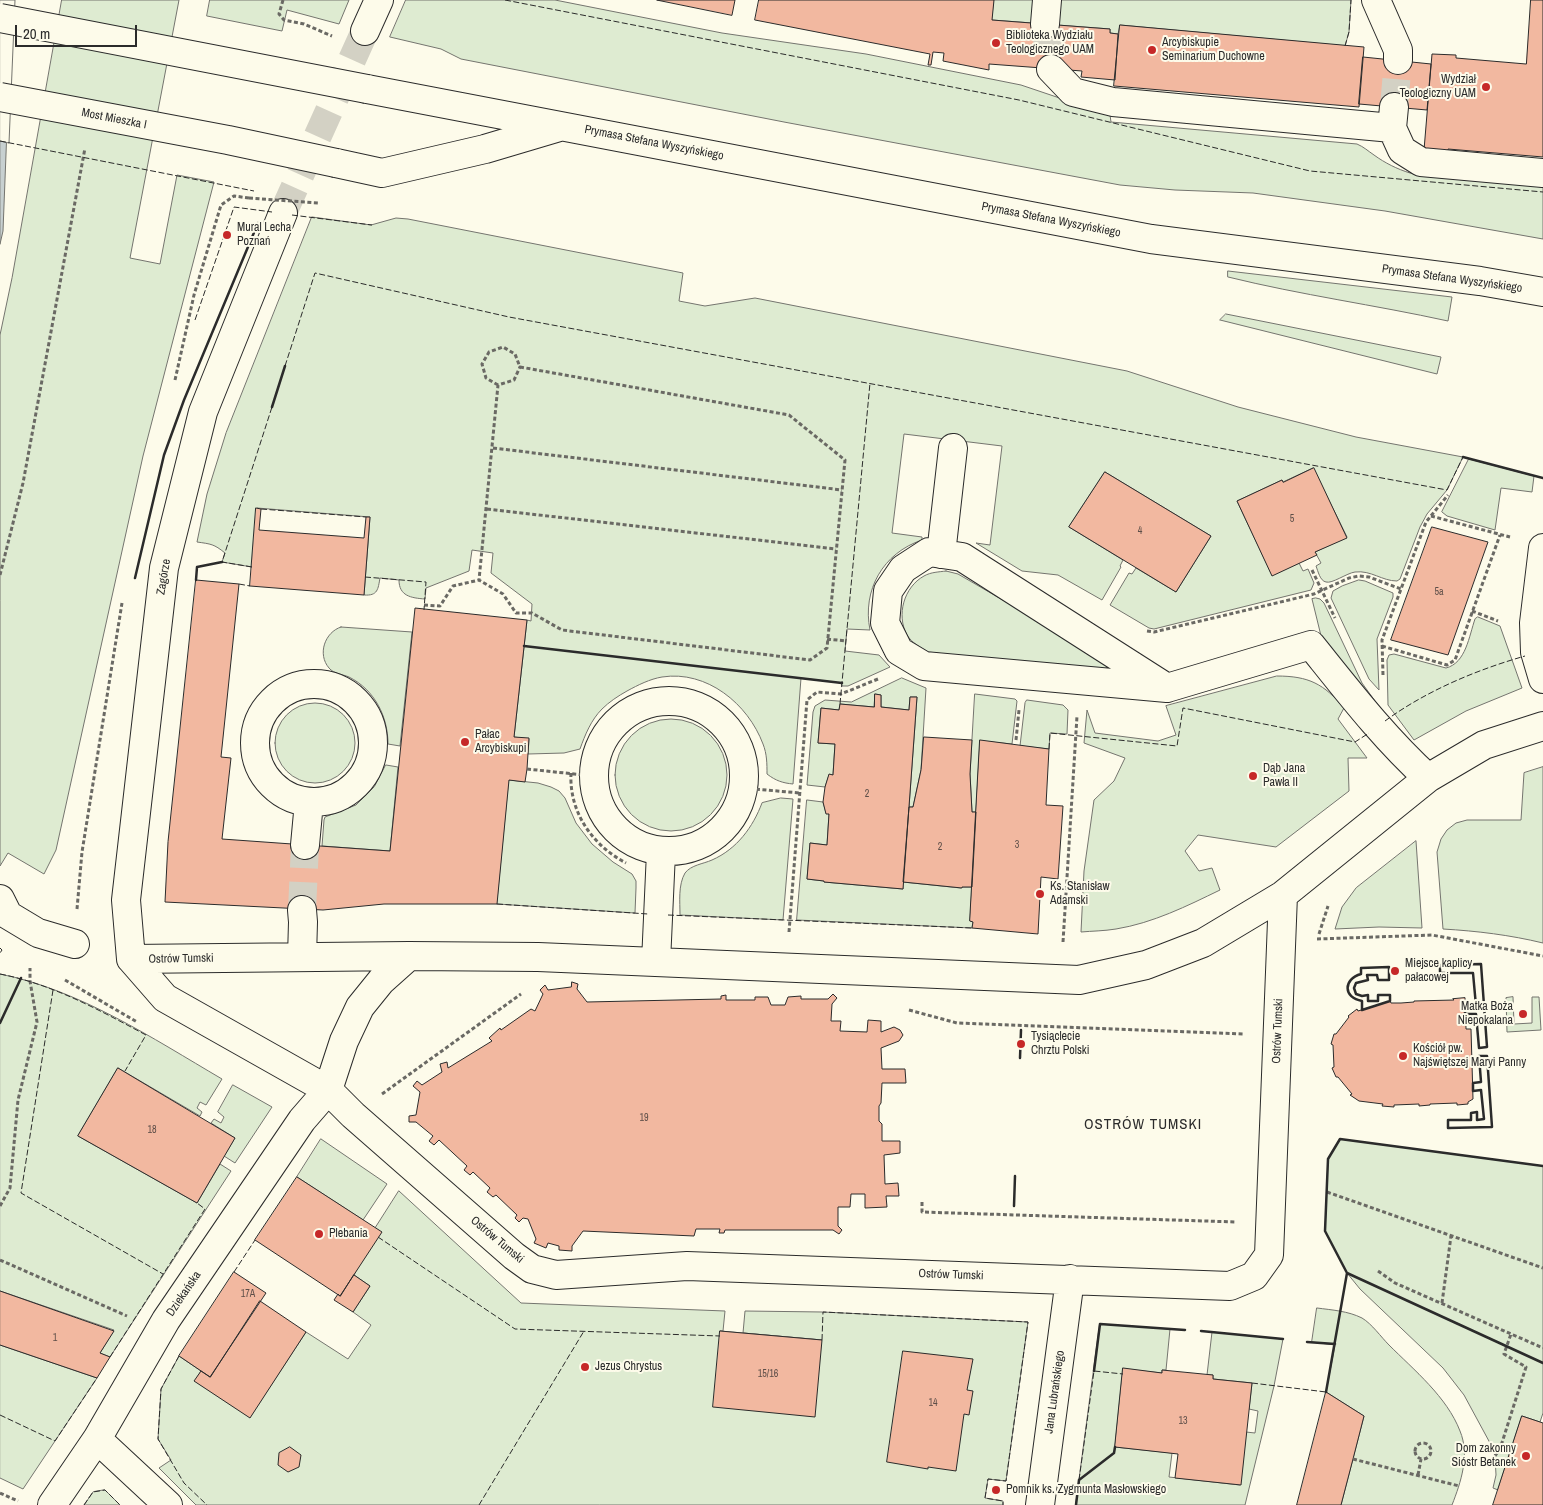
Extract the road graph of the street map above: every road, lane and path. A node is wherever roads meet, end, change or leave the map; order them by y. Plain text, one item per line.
1 (283, 0) edge
2 (379, 0) edge
3 (1376, 0) edge
4 (0, 18) edge
5 (304, 24) dead end
6 (365, 31) tunnel mouth
7 (1398, 60) tunnel mouth
8 (1051, 69) tunnel mouth
9 (0, 97) edge
10 (563, 126) junction
11 (228, 140) joint
12 (85, 145) dead end
13 (1543, 172) edge
14 (318, 203) dead end
15 (283, 214) tunnel mouth
16 (1543, 292) edge
17 (520, 367) junction
18 (180, 377) dead end
19 (498, 385) junction
20 (493, 448) junction
21 (953, 448) dead end
22 (842, 490) junction
23 (1448, 495) dead end
24 (486, 509) junction
25 (1431, 516) junction
26 (1500, 535) junction
27 (1517, 538) dead end
28 (1543, 548) edge
29 (836, 549) junction
30 (941, 554) junction
31 (0, 575) edge
32 (479, 580) junction
33 (1401, 589) junction
34 (424, 605) dead end
35 (1145, 631) dead end
36 (828, 639) junction
37 (846, 641) dead end
38 (1382, 646) junction
39 (1382, 676) dead end
40 (882, 677) dead end
41 (1543, 679) edge
42 (1167, 688) junction
43 (1020, 704) dead end
44 (1077, 709) dead end
45 (1543, 726) edge
46 (1016, 740) dead end
47 (527, 769) dead end
48 (582, 775) junction
49 (1428, 778) junction
50 (743, 788) junction
51 (800, 792) junction
52 (309, 802) junction
53 (306, 845) tunnel mouth
54 (661, 852) junction
55 (632, 867) dead end
56 (1283, 895) junction
57 (0, 899) edge
58 (302, 910) tunnel mouth
59 (789, 932) dead end
60 (38, 933) junction
61 (1063, 942) dead end
62 (75, 944) dead end
63 (1314, 947) dead end
64 (409, 956) junction
65 (1543, 956) edge
66 (302, 957) junction
67 (132, 959) junction
68 (656, 962) junction
69 (63, 979) dead end
70 (522, 994) dead end
71 (901, 1008) dead end
72 (140, 1024) dead end
73 (1278, 1035) junction
74 (328, 1090) junction
75 (353, 1115) junction
76 (1327, 1192) dead end
77 (922, 1202) dead end
78 (0, 1206) edge
79 (1271, 1223) junction
80 (1452, 1236) junction
81 (0, 1260) edge
82 (1543, 1268) edge
83 (1378, 1271) dead end
84 (1070, 1279) junction
85 (1442, 1303) junction
86 (135, 1319) dead end
87 (1511, 1334) junction
88 (1543, 1348) edge
89 (97, 1439) junction
90 (1495, 1456) dead end
91 (1353, 1459) dead end
92 (1422, 1460) junction
93 (1418, 1475) junction
94 (1459, 1486) dead end
95 (0, 1493) edge
96 (25, 1505) edge
97 (52, 1505) edge
98 (168, 1505) edge
99 (1040, 1505) edge

1 - 5 path
2 - 6 street
3 - 7 street
4 - 10 street, Prymasa Stefana Wyszyńskiego, bridge
8 - 13 street
9 - 11 street, Most Mieszka I, bridge
10 - 11 street, Prymasa Stefana Wyszyńskiego, bridge
10 - 16 street, Prymasa Stefana Wyszyńskiego
12 - 31 path
14 - 18 path, bridge
15 - 67 street, Zagórze
17 - 19 path
17 - 19 path
17 - 22 path
19 - 20 path
20 - 22 path
20 - 24 path
21 - 30 street
22 - 29 path
23 - 25 path
24 - 29 path
24 - 32 path
25 - 26 path
25 - 33 path
26 - 27 path
26 - 38 path
28 - 41 street
29 - 36 path
30 - 42 street
30 - 42 street
32 - 34 path
32 - 36 path
33 - 35 path
33 - 38 path
36 - 37 path
38 - 39 path
40 - 51 path
42 - 49 street
43 - 46 path
44 - 61 path
45 - 49 street, Ostrów Tumski
47 - 48 path
48 - 50 street
48 - 54 street
48 - 55 path
49 - 56 street, Ostrów Tumski
50 - 51 path
50 - 54 street
51 - 59 path
52 - 52 street
52 - 53 street
54 - 68 street
56 - 68 street, Ostrów Tumski
56 - 73 street, Ostrów Tumski
57 - 60 street
58 - 66 street
60 - 62 street
60 - 78 path
63 - 65 path
64 - 66 street, Ostrów Tumski
64 - 68 street, Ostrów Tumski
64 - 74 street
66 - 67 street, Ostrów Tumski
67 - 74 street, Ostrów Tumski
69 - 72 path
70 - 75 path
71 - 73 path
73 - 79 street, Ostrów Tumski
74 - 75 street, Ostrów Tumski
74 - 89 street, Dziekańska
75 - 84 street, Ostrów Tumski
76 - 80 path
77 - 79 path
79 - 84 street, Ostrów Tumski
80 - 82 path
80 - 85 path
81 - 86 path
83 - 85 path
84 - 99 street, Jana Lubrańskiego
85 - 87 path
87 - 88 path
87 - 90 path
89 - 97 street, Dziekańska
89 - 98 street
91 - 93 path
92 - 92 path
92 - 93 path
93 - 94 path
95 - 96 path

